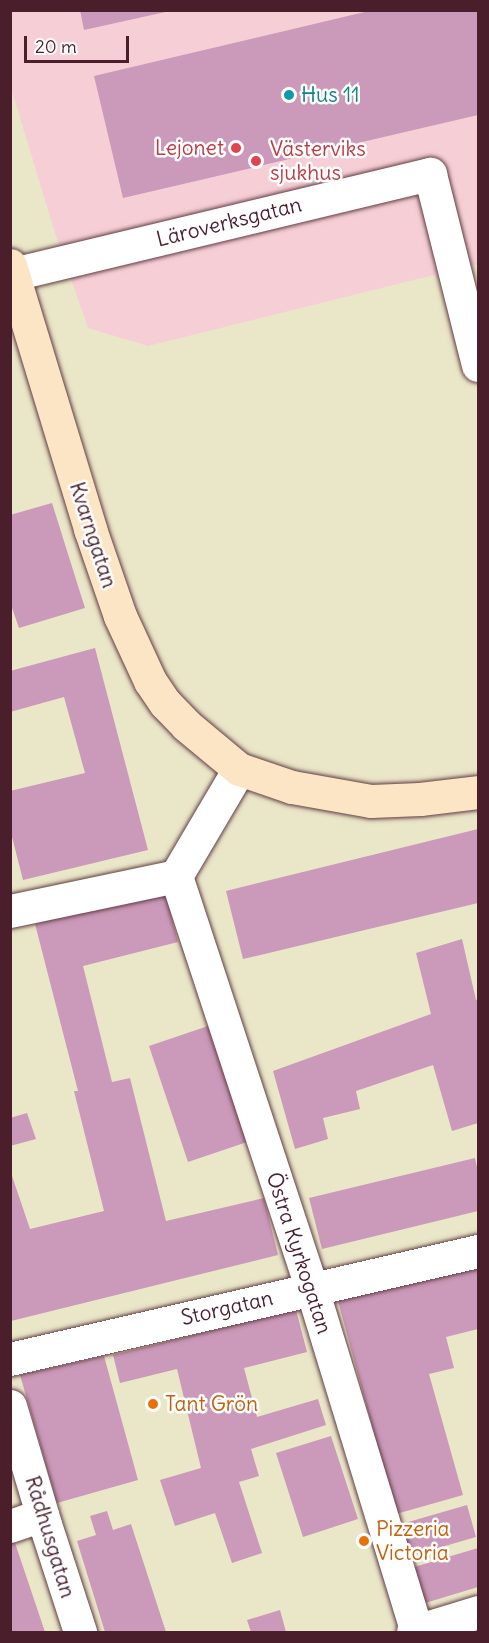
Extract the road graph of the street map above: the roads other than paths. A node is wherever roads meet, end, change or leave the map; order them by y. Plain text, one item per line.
1 (12, 270) edge
2 (478, 365) edge
3 (239, 769) junction
4 (478, 792) edge
5 (176, 876) junction
6 (10, 912) edge
7 (478, 1251) edge
8 (312, 1289) junction
9 (10, 1359) edge
10 (10, 1406) edge
11 (42, 1515) junction
12 (10, 1526) edge
13 (478, 1612) edge
14 (80, 1632) edge
15 (415, 1632) edge

1 - 2 street, Läroverksgatan
1 - 3 street, Kvarngatan
3 - 4 street, Kvarngatan
3 - 5 street
5 - 6 street
5 - 8 street, Östra Kyrkogatan
7 - 8 street, Storgatan
8 - 9 street, Storgatan
8 - 15 street, Östra Kyrkogatan
10 - 11 street, Rådhusgatan
11 - 12 street
11 - 14 street, Rådhusgatan
13 - 15 street

